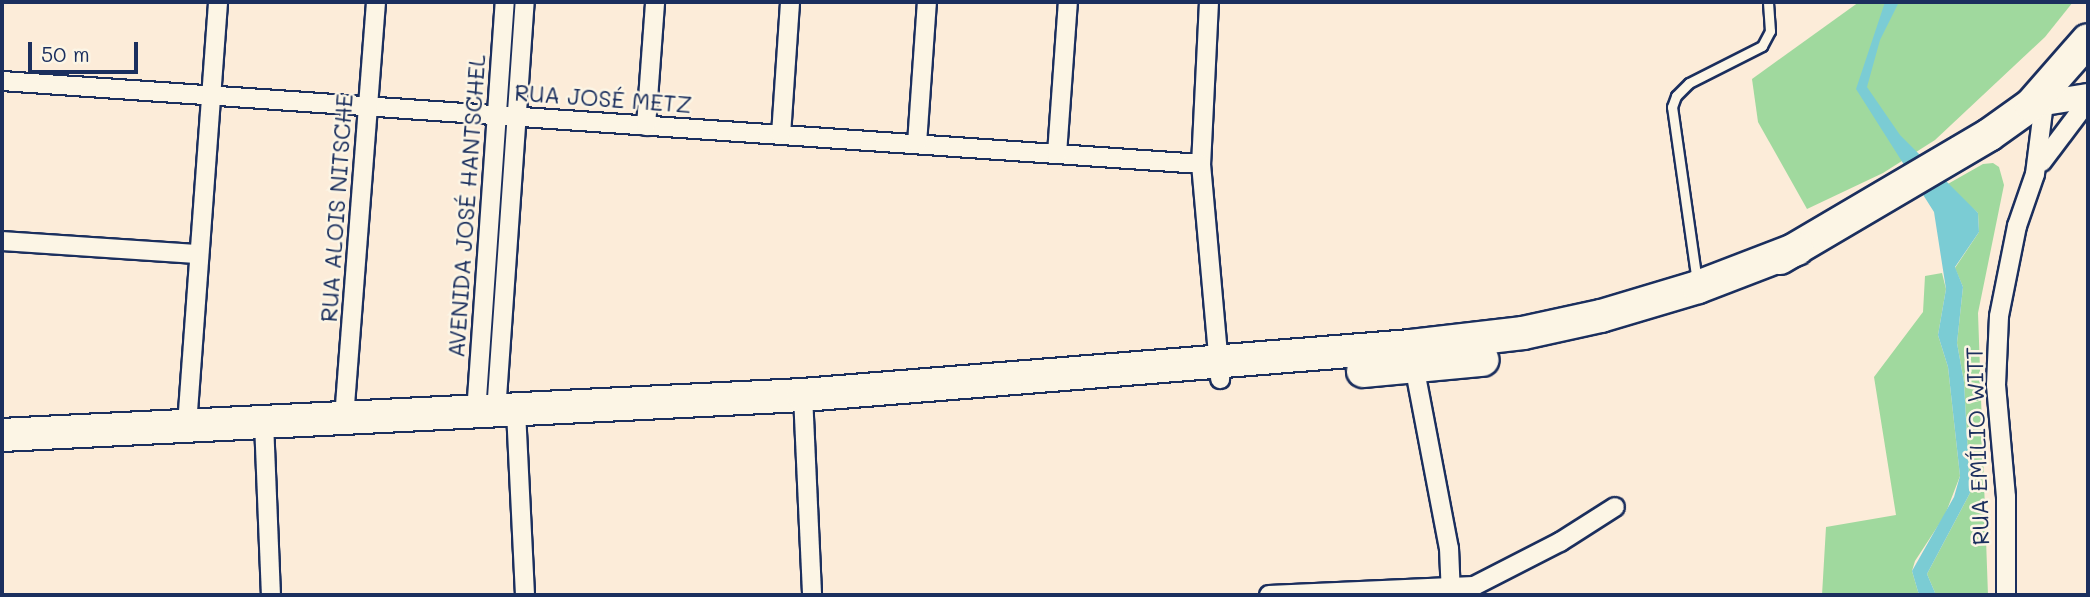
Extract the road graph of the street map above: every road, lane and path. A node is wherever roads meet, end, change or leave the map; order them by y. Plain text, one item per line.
1 (218, 2) edge
2 (376, 2) edge
3 (505, 2) edge
4 (525, 2) edge
5 (655, 2) edge
6 (790, 2) edge
7 (927, 2) edge
8 (1068, 2) edge
9 (1209, 2) edge
10 (1768, 2) edge
11 (2088, 40) edge
12 (2, 81) edge
13 (210, 96) junction
14 (2088, 96) edge
15 (2088, 101) edge
16 (2037, 104) junction
17 (368, 107) junction
18 (497, 116) junction
19 (517, 117) junction
20 (646, 126) junction
21 (781, 135) junction
22 (917, 144) junction
23 (1057, 154) junction
24 (1201, 164) junction
25 (2035, 174) junction
26 (2, 241) edge
27 (1797, 249) junction
28 (199, 254) junction
29 (1698, 287) junction
30 (1413, 358) junction
31 (1220, 370) junction
32 (816, 395) junction
33 (496, 412) junction
34 (344, 418) junction
35 (264, 422) junction
36 (187, 425) junction
37 (2, 435) edge
38 (1615, 507) dead end
39 (1452, 591) edge
40 (271, 595) edge
41 (525, 595) edge
42 (812, 595) edge
43 (1269, 595) edge
44 (2006, 595) edge

1 - 13 street
2 - 17 street, RUA ALOIS NITSCHE
3 - 18 street, AVENIDA JOSÉ HANTSCHEL
4 - 19 street, AVENIDA JOSÉ HANTSCHEL
5 - 20 street
6 - 21 street
7 - 22 street
8 - 23 street
9 - 24 street
10 - 29 lane
11 - 16 highway
12 - 13 street, RUA JOSÉ METZ
13 - 17 street, RUA JOSÉ METZ
13 - 28 street
14 - 16 main road
15 - 25 street, RUA EMÍLIO WITT
16 - 25 street, RUA EMÍLIO WITT
16 - 27 highway
17 - 18 street, RUA JOSÉ METZ
17 - 34 street, RUA ALOIS NITSCHE
18 - 19 street, RUA JOSÉ METZ
18 - 33 street, AVENIDA JOSÉ HANTSCHEL
19 - 20 street, RUA JOSÉ METZ
19 - 33 street, AVENIDA JOSÉ HANTSCHEL
20 - 21 street, RUA JOSÉ METZ
21 - 22 street, RUA JOSÉ METZ
22 - 23 street, RUA JOSÉ METZ
23 - 24 street, RUA JOSÉ METZ
24 - 31 street
25 - 44 street, RUA EMÍLIO WITT
26 - 28 street
27 - 29 highway
27 - 30 highway
28 - 36 street
29 - 30 highway
30 - 31 highway
30 - 39 street
31 - 32 highway
32 - 33 highway
32 - 42 street
33 - 34 highway
33 - 41 street
34 - 35 highway
35 - 36 highway
35 - 40 street
36 - 37 highway
38 - 39 street
39 - 43 street

